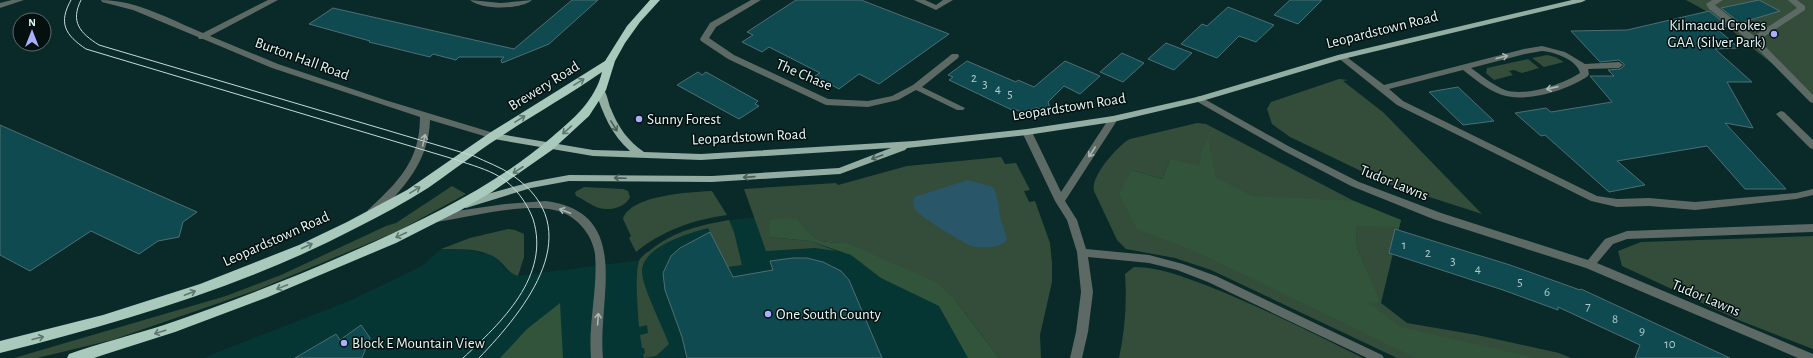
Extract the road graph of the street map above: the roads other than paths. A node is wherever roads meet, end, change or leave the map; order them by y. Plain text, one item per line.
1 (4, 0) edge
2 (10, 0) edge
3 (20, 0) edge
4 (105, 0) edge
5 (131, 0) edge
6 (274, 0) edge
7 (474, 0) edge
8 (528, 0) edge
9 (655, 0) edge
10 (757, 0) edge
11 (918, 0) edge
12 (949, 0) edge
13 (1582, 0) edge
14 (1719, 0) edge
15 (1797, 1) edge
16 (0, 5) edge
17 (136, 8) junction
18 (202, 37) junction
19 (1754, 40) junction
20 (955, 56) dead end
21 (1341, 57) junction
22 (610, 62) junction
23 (1619, 65) dead end
24 (1464, 67) junction
25 (1583, 67) junction
26 (916, 87) junction
27 (1382, 88) junction
28 (600, 90) junction
29 (1199, 99) junction
30 (1813, 100) edge
31 (960, 108) dead end
32 (1781, 114) dead end
33 (425, 115) junction
34 (1113, 119) junction
35 (1027, 132) junction
36 (494, 136) junction
37 (914, 144) junction
38 (1813, 146) edge
39 (549, 147) junction
40 (644, 156) junction
41 (1813, 192) edge
42 (1060, 201) junction
43 (461, 205) junction
44 (369, 216) junction
45 (436, 218) junction
46 (1813, 228) edge
47 (1082, 252) junction
48 (1590, 265) junction
49 (0, 347) edge
50 (74, 358) edge
51 (597, 358) edge
52 (1076, 358) edge
53 (1378, 358) edge
54 (1810, 358) edge

1 - 16 street
2 - 16 street
3 - 16 street
4 - 17 street, Burton Hall Road
5 - 17 street
6 - 18 street
7 - 8 street
9 - 22 highway, Brewery Road
10 - 26 street, The Chase
11 - 12 street
13 - 21 main road, Leopardstown Road
14 - 19 street
15 - 19 street
17 - 18 street, Burton Hall Road
18 - 33 street, Burton Hall Road
19 - 30 street
20 - 26 street, The Chase
21 - 27 street
21 - 29 main road, Leopardstown Road
22 - 28 highway, Brewery Road
36 -> 22 highway, Brewery Road
23 - 25 street
24 -> 25 street
25 -> 24 street
24 - 27 street
26 - 31 street
27 - 41 street
28 -> 39 highway, Brewery Road
28 -> 40 main road
29 - 34 main road, Leopardstown Road
29 - 48 street, Tudor Lawns
32 - 38 street
33 - 36 street, Burton Hall Road
44 -> 33 street
34 - 35 main road, Leopardstown Road
34 -> 42 street
35 - 37 main road, Leopardstown Road
35 - 42 street
36 - 39 main road, Leopardstown Road
44 -> 36 highway, Leopardstown Road
37 - 40 main road, Leopardstown Road
37 -> 43 main road
39 - 40 main road, Leopardstown Road
39 -> 43 highway
42 - 47 street
43 - 45 highway
49 -> 44 highway, Leopardstown Road
45 -> 50 highway
51 -> 45 street
46 - 48 street
47 - 52 street
47 - 53 street
48 - 54 street, Tudor Lawns

